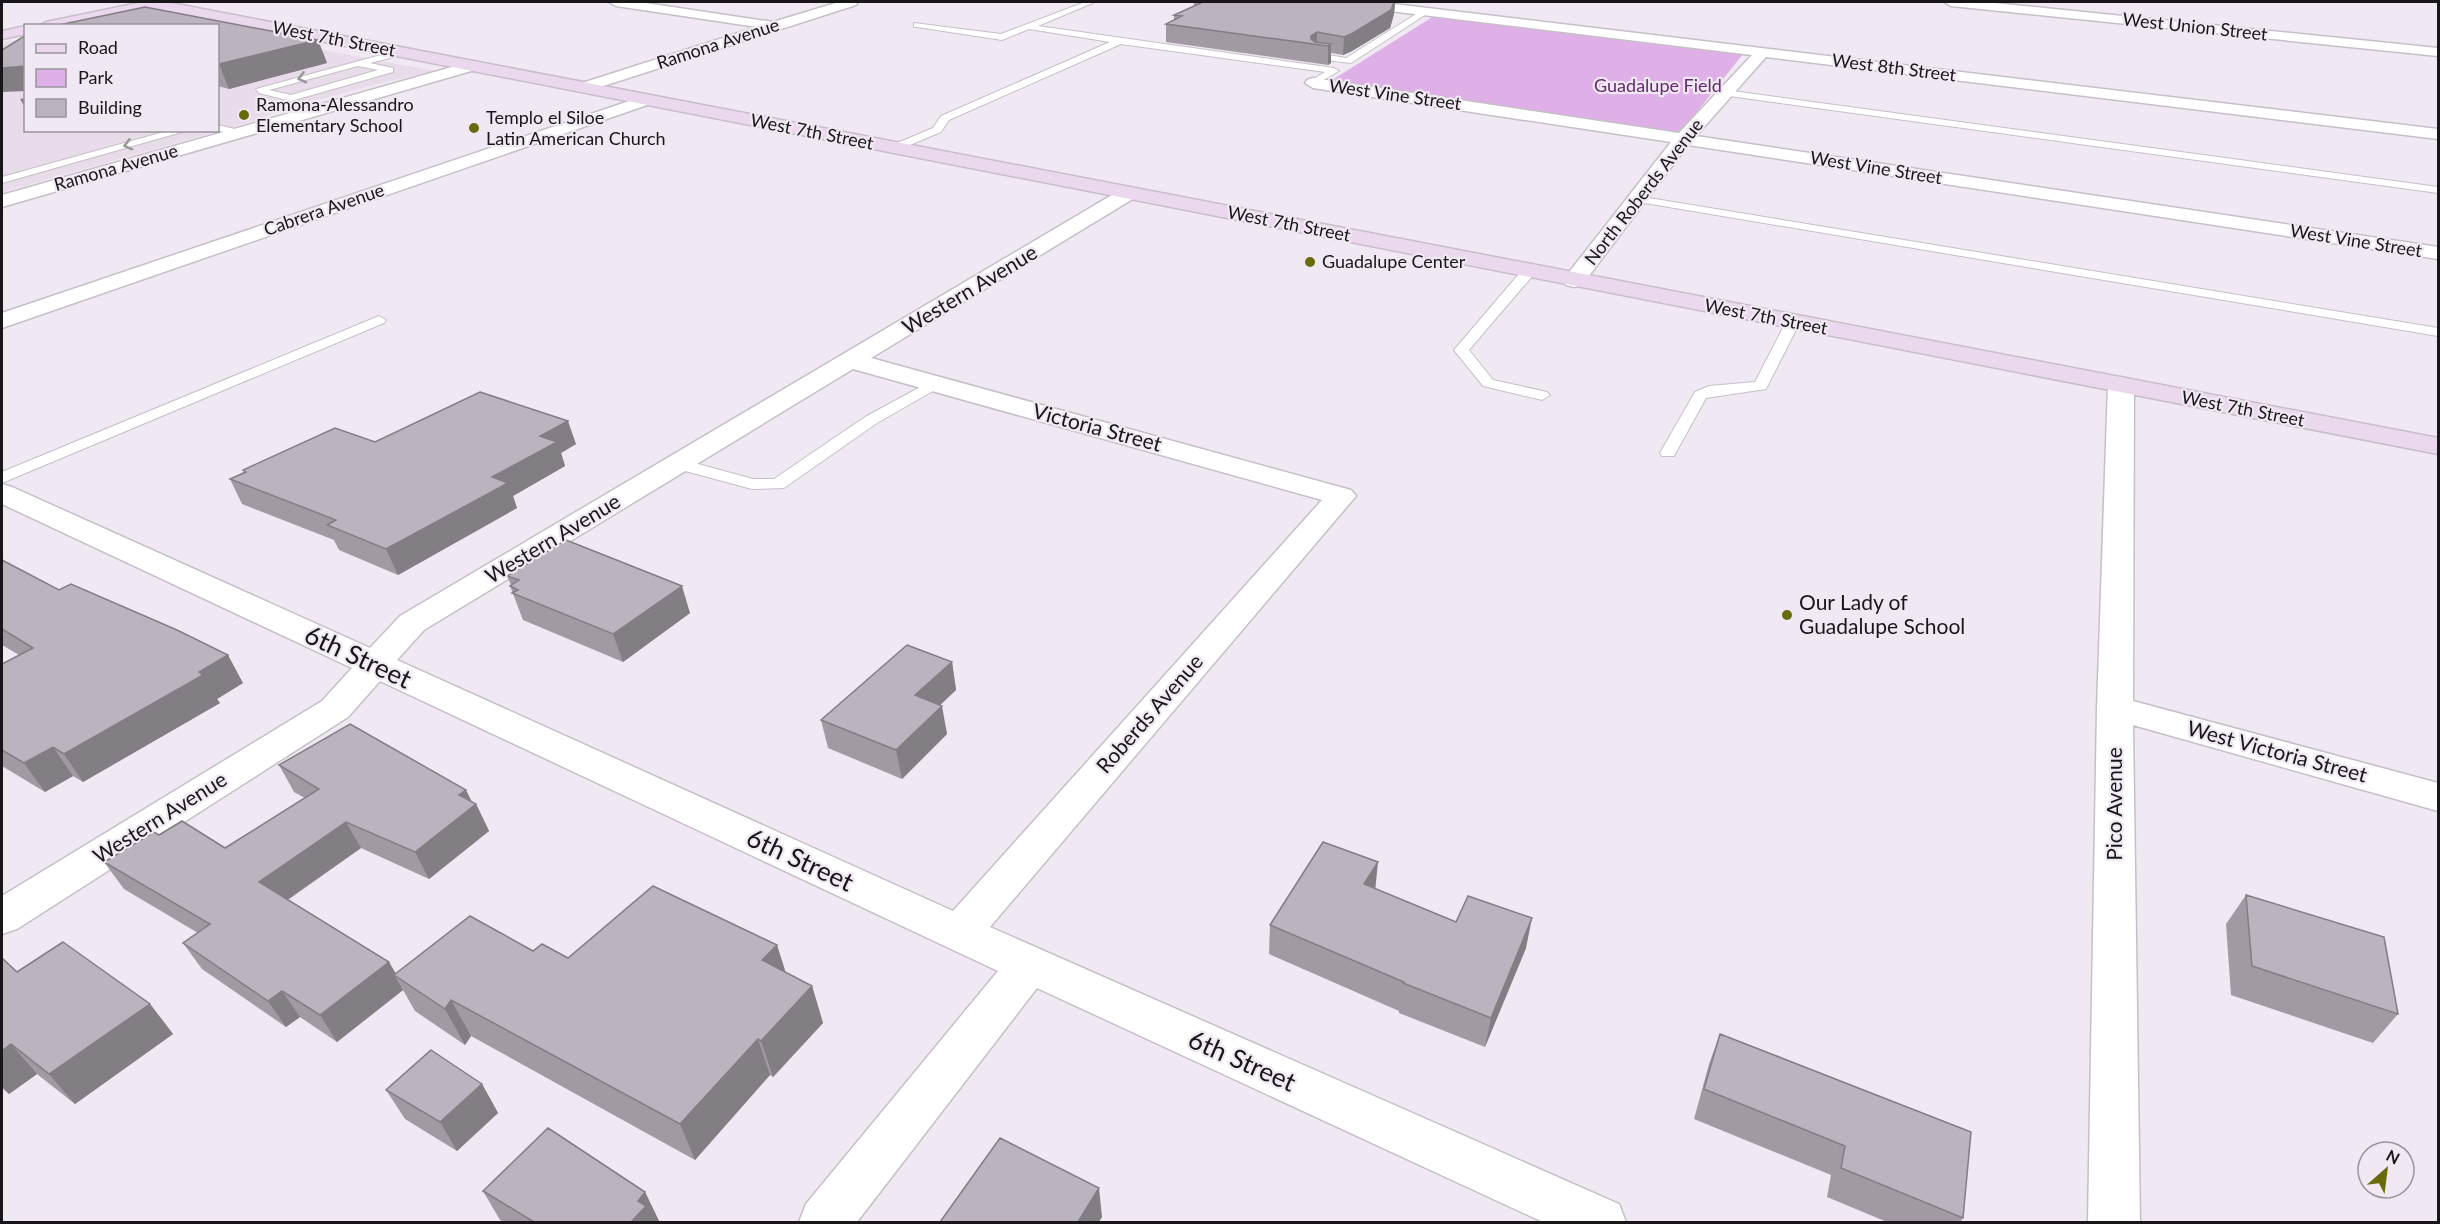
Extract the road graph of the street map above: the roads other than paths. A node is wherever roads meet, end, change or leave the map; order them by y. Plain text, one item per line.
1 (150, 2) edge
2 (616, 2) edge
3 (851, 2) edge
4 (1091, 2) edge
5 (1348, 2) edge
6 (1463, 2) edge
7 (1951, 2) edge
8 (1427, 11) junction
9 (1444, 13) junction
10 (55, 24) edge
11 (917, 25) dead end
12 (773, 26) junction
13 (1028, 27) junction
14 (24, 30) edge
15 (2, 35) edge
16 (1120, 40) junction
17 (403, 52) junction
18 (1763, 52) junction
19 (2439, 52) edge
20 (1306, 55) edge
21 (359, 64) junction
22 (473, 66) junction
23 (1313, 83) joint
24 (585, 87) junction
25 (1725, 93) junction
26 (647, 100) junction
27 (219, 128) edge
28 (177, 132) edge
29 (239, 133) junction
30 (2439, 134) edge
31 (1684, 138) junction
32 (894, 148) junction
33 (2, 180) edge
34 (2439, 190) edge
35 (1130, 193) junction
36 (1637, 199) junction
37 (2, 201) edge
38 (2439, 253) edge
39 (1529, 272) junction
40 (1574, 280) junction
41 (379, 320) dead end
42 (2, 321) edge
43 (1792, 322) junction
44 (2439, 332) edge
45 (852, 361) junction
46 (935, 384) junction
47 (2121, 385) junction
48 (1542, 395) dead end
49 (2439, 446) edge
50 (1668, 453) dead end
51 (680, 464) junction
52 (2, 478) edge
53 (2, 493) edge
54 (1341, 496) joint
55 (374, 665) junction
56 (2115, 708) junction
57 (2439, 797) edge
58 (2, 917) edge
59 (959, 933) junction
60 (1029, 964) junction
61 (825, 1222) edge
62 (1600, 1222) edge
63 (2114, 1222) edge

1 - 10 street
1 - 17 street, West 7th Street
2 - 12 street
3 - 12 street, Ramona Avenue
4 - 13 lane
5 - 8 street, West 8th Street
6 - 9 street
7 - 19 street, West Union Street
8 - 9 street, West 8th Street
8 - 20 lane
9 - 18 street, West 8th Street
11 - 13 lane
12 - 24 street, Ramona Avenue
13 - 16 lane
14 - 15 street
16 - 23 lane
16 - 32 lane
17 - 21 lane
17 - 22 street, West 7th Street
18 - 25 street, North Roberds Avenue
18 - 30 street, West 8th Street
21 -> 21 lane
22 - 24 street, West 7th Street
22 - 29 street, Ramona Avenue
23 - 31 street, West Vine Street
24 - 26 street, West 7th Street
25 - 31 street, North Roberds Avenue
25 - 34 lane
26 - 32 street, West 7th Street
26 - 42 street, Cabrera Avenue
27 - 29 lane
28 -> 33 lane
29 - 37 street, Ramona Avenue
31 - 36 street, North Roberds Avenue
31 - 38 street, West Vine Street
32 - 35 street, West 7th Street
35 - 39 street, West 7th Street
35 - 45 street, Western Avenue
36 - 40 street, North Roberds Avenue
36 - 44 lane
39 - 40 street, West 7th Street
39 - 48 lane
40 - 43 street, West 7th Street
41 - 52 lane
43 - 47 street, West 7th Street
43 - 50 lane
45 - 46 street, Victoria Street
45 - 51 street, Western Avenue
46 - 51 lane
46 - 54 street, Victoria Street
47 - 49 street, West 7th Street
47 - 56 street, Pico Avenue
51 - 55 street, Western Avenue
53 - 55 street, 6th Street
54 - 59 street, Roberds Avenue
55 - 58 street, Western Avenue
55 - 59 street, 6th Street
56 - 57 street, West Victoria Street
56 - 63 street, Pico Avenue
59 - 60 street, 6th Street
60 - 61 street
60 - 62 street, 6th Street

